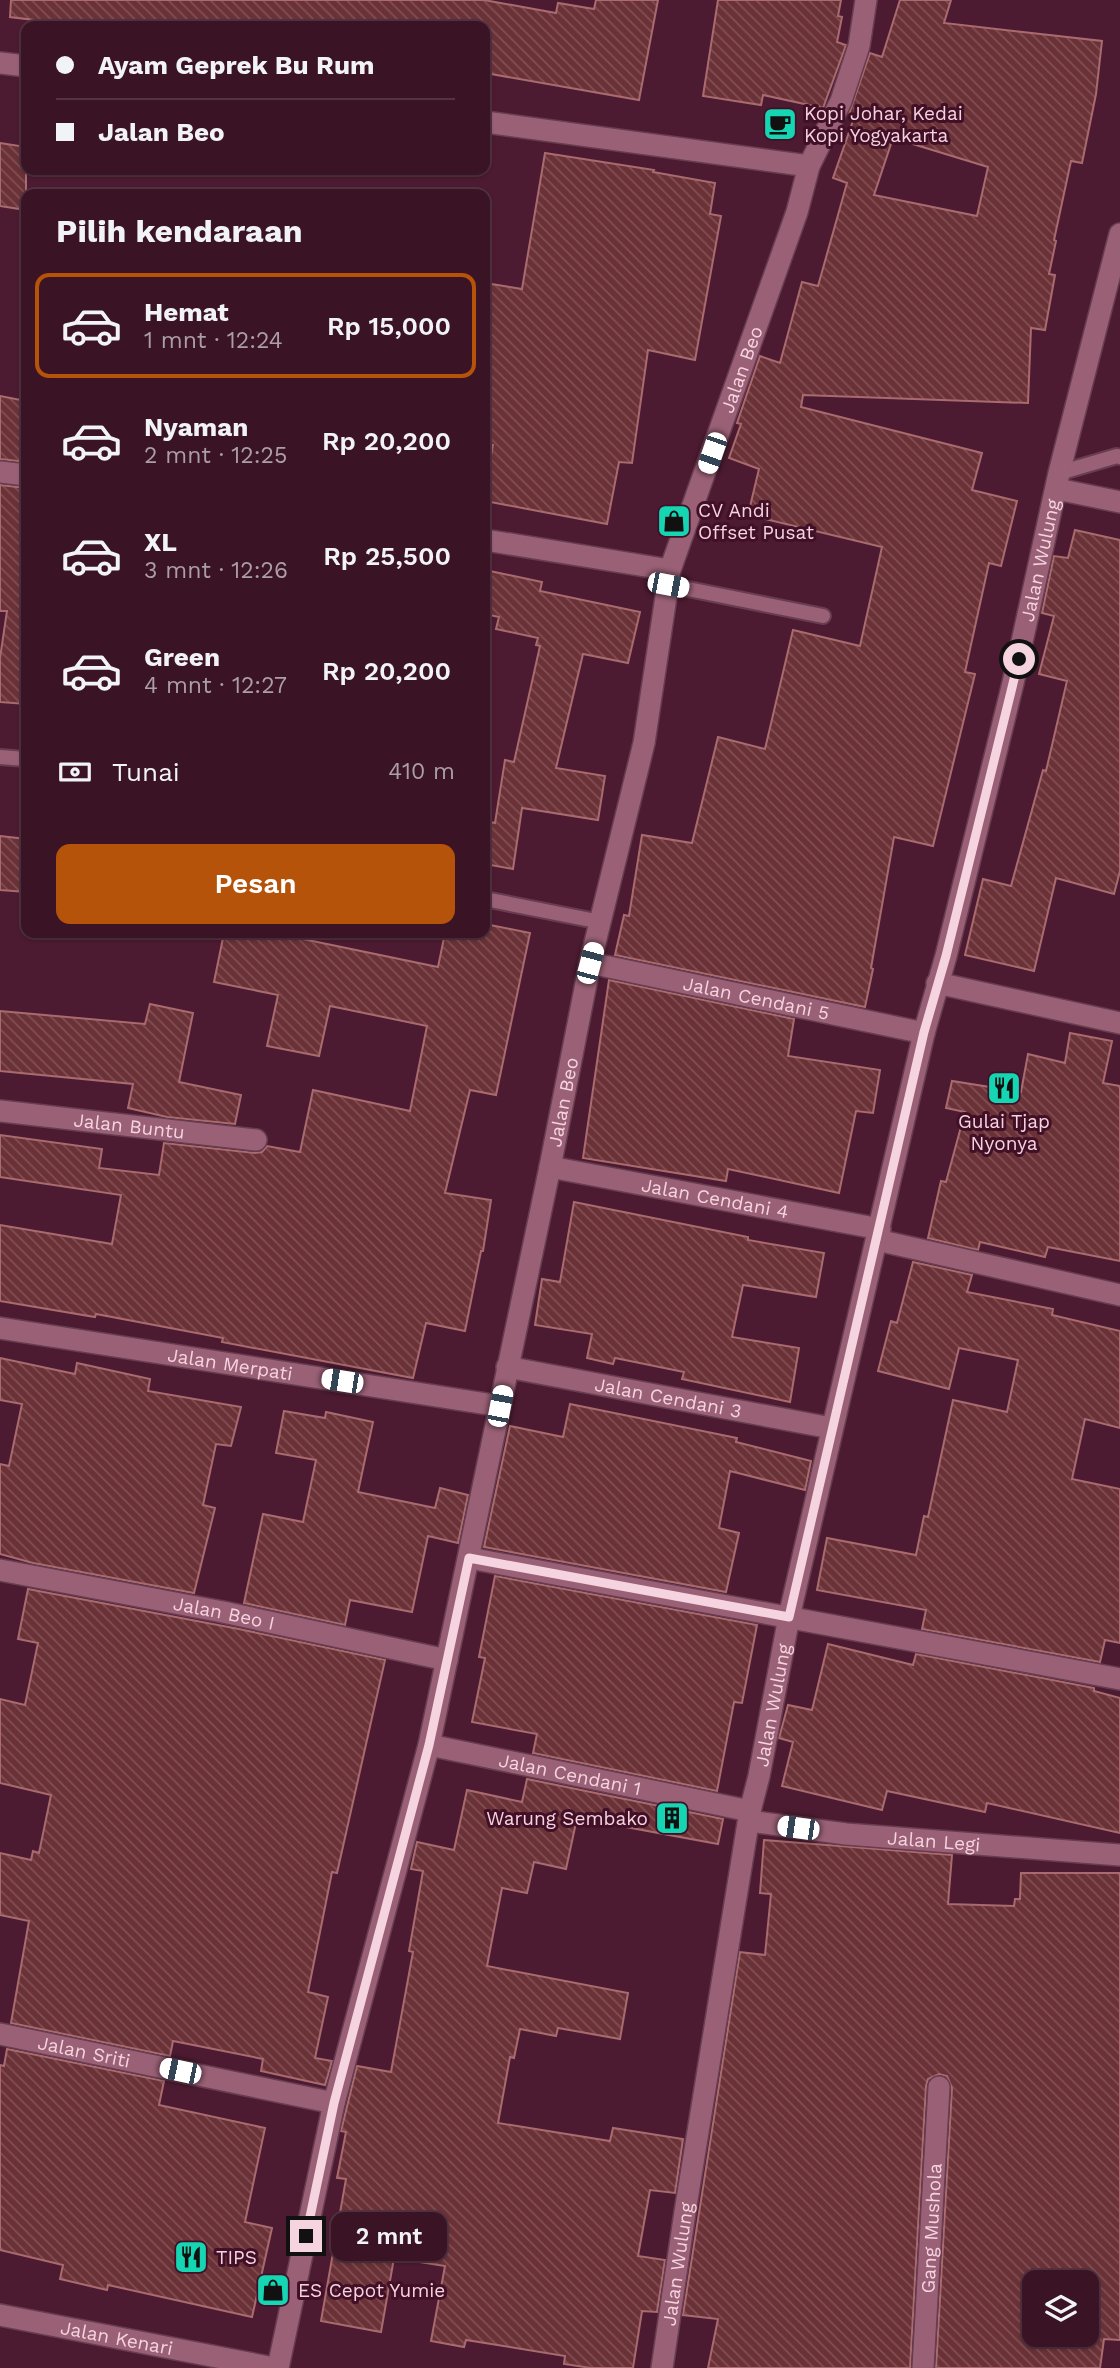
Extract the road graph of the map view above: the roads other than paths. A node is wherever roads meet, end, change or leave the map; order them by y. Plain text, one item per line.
1 (866, 0) edge
2 (0, 63) edge
3 (21, 65) edge
4 (490, 123) edge
5 (809, 166) junction
6 (1120, 234) edge
7 (1119, 452) edge
8 (0, 472) edge
9 (21, 474) edge
10 (1058, 481) junction
11 (1120, 502) edge
12 (490, 541) edge
13 (669, 578) junction
14 (822, 616) dead end
15 (0, 757) edge
16 (21, 759) edge
17 (490, 900) edge
18 (601, 922) junction
19 (590, 963) junction
20 (937, 983) junction
21 (1120, 1023) edge
22 (924, 1032) junction
23 (0, 1111) edge
24 (256, 1140) dead end
25 (550, 1167) junction
26 (878, 1235) junction
27 (1120, 1295) edge
28 (0, 1328) edge
29 (508, 1367) junction
30 (500, 1406) junction
31 (831, 1428) junction
32 (469, 1558) junction
33 (0, 1570) edge
34 (789, 1617) junction
35 (447, 1660) junction
36 (1120, 1679) edge
37 (429, 1745) junction
38 (749, 1816) junction
39 (1120, 1855) edge
40 (0, 2034) edge
41 (939, 2087) dead end
42 (334, 2103) junction
43 (0, 2315) edge
44 (276, 2368) edge
45 (662, 2368) edge
46 (922, 2368) edge

1 - 5 street, Jalan Beo
2 - 3 street
4 - 5 street
5 - 13 street, Jalan Beo
6 - 10 street, Jalan Wulung
7 - 10 lane
8 - 9 street
10 - 11 street
10 - 20 street, Jalan Wulung
12 - 13 street
13 - 14 lane
13 - 18 street, Jalan Beo
15 - 16 lane
17 - 18 lane
18 - 19 street, Jalan Beo
19 - 22 street, Jalan Cendani 5
19 - 25 street, Jalan Beo
20 - 21 street
20 - 22 street, Jalan Wulung
22 - 26 street, Jalan Wulung
23 - 24 street, Jalan Buntu
25 - 26 street, Jalan Cendani 4
25 - 29 street, Jalan Beo
26 - 27 street, Jalan Cendani 4
26 - 31 street, Jalan Wulung
28 - 30 street, Jalan Merpati
29 - 30 street, Jalan Beo
29 - 31 street, Jalan Cendani 3
30 - 32 street, Jalan Beo
31 - 34 street, Jalan Wulung
32 - 34 street
32 - 35 street, Jalan Beo
33 - 35 street, Jalan Beo I
34 - 36 street
34 - 38 street, Jalan Wulung
35 - 37 street, Jalan Beo
37 - 38 street, Jalan Cendani 1
37 - 42 street, Jalan Beo
38 - 39 street, Jalan Legi
38 - 45 street, Jalan Wulung
40 - 42 street, Jalan Sriti
41 - 46 street, Gang Mushola
42 - 44 street, Jalan Beo
43 - 44 street, Jalan Kenari

